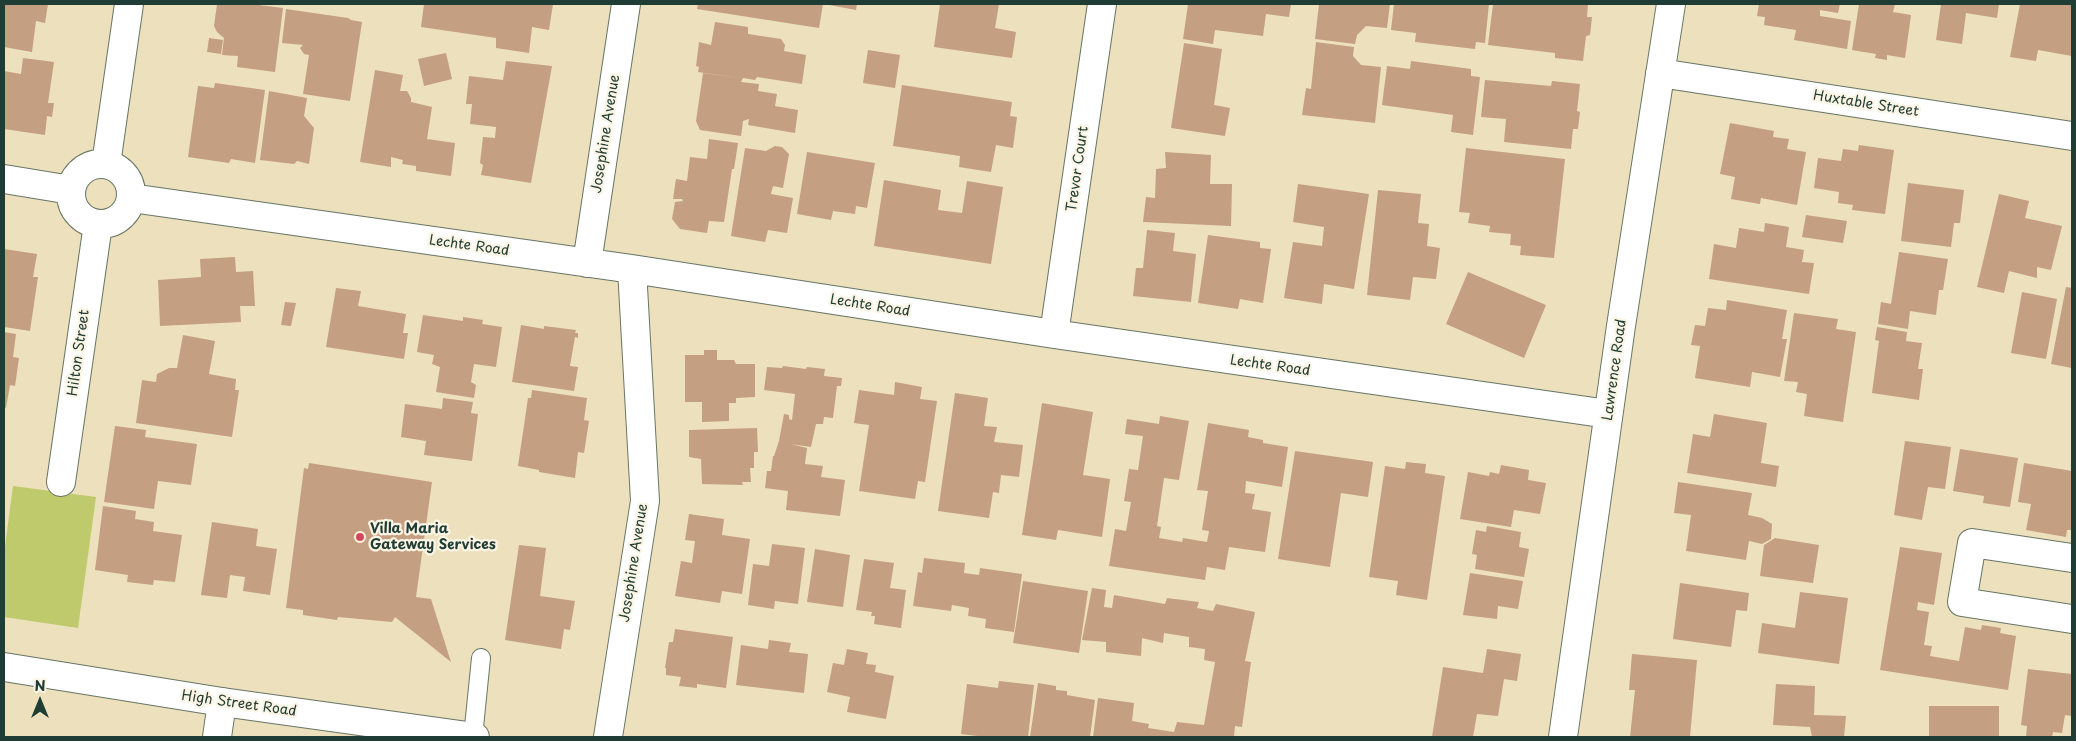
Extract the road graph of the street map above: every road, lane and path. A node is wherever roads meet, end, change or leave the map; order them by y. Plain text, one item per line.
1 (130, 4) edge
2 (626, 4) edge
3 (1102, 4) edge
4 (1671, 4) edge
5 (1660, 73) junction
6 (2072, 136) edge
7 (106, 164) junction
8 (4, 179) edge
9 (72, 190) junction
10 (131, 198) junction
11 (98, 224) junction
12 (586, 263) junction
13 (632, 269) junction
14 (1054, 334) junction
15 (1608, 414) junction
16 (61, 482) dead end
17 (2072, 558) edge
18 (2072, 619) edge
19 (481, 658) dead end
20 (4, 667) edge
21 (222, 702) junction
22 (217, 737) edge
23 (474, 737) edge
24 (608, 737) edge
25 (1564, 737) edge

1 - 7 street
2 - 12 street, Josephine Avenue
3 - 14 street, Trevor Court
4 - 5 street, Lawrence Road
5 - 6 street, Huxtable Street
5 - 15 street, Lawrence Road
7 - 9 street
7 - 10 street
8 - 9 street
9 - 11 street
10 - 11 street
10 - 12 street, Lechte Road
11 - 16 street, Hilton Street
12 - 13 street, Lechte Road
13 - 14 street, Lechte Road
13 - 24 street, Josephine Avenue
14 - 15 street, Lechte Road
15 - 25 street, Lawrence Road
17 - 18 street
19 - 23 lane
20 - 21 street, High Street Road
21 - 22 street
21 - 23 street, High Street Road

